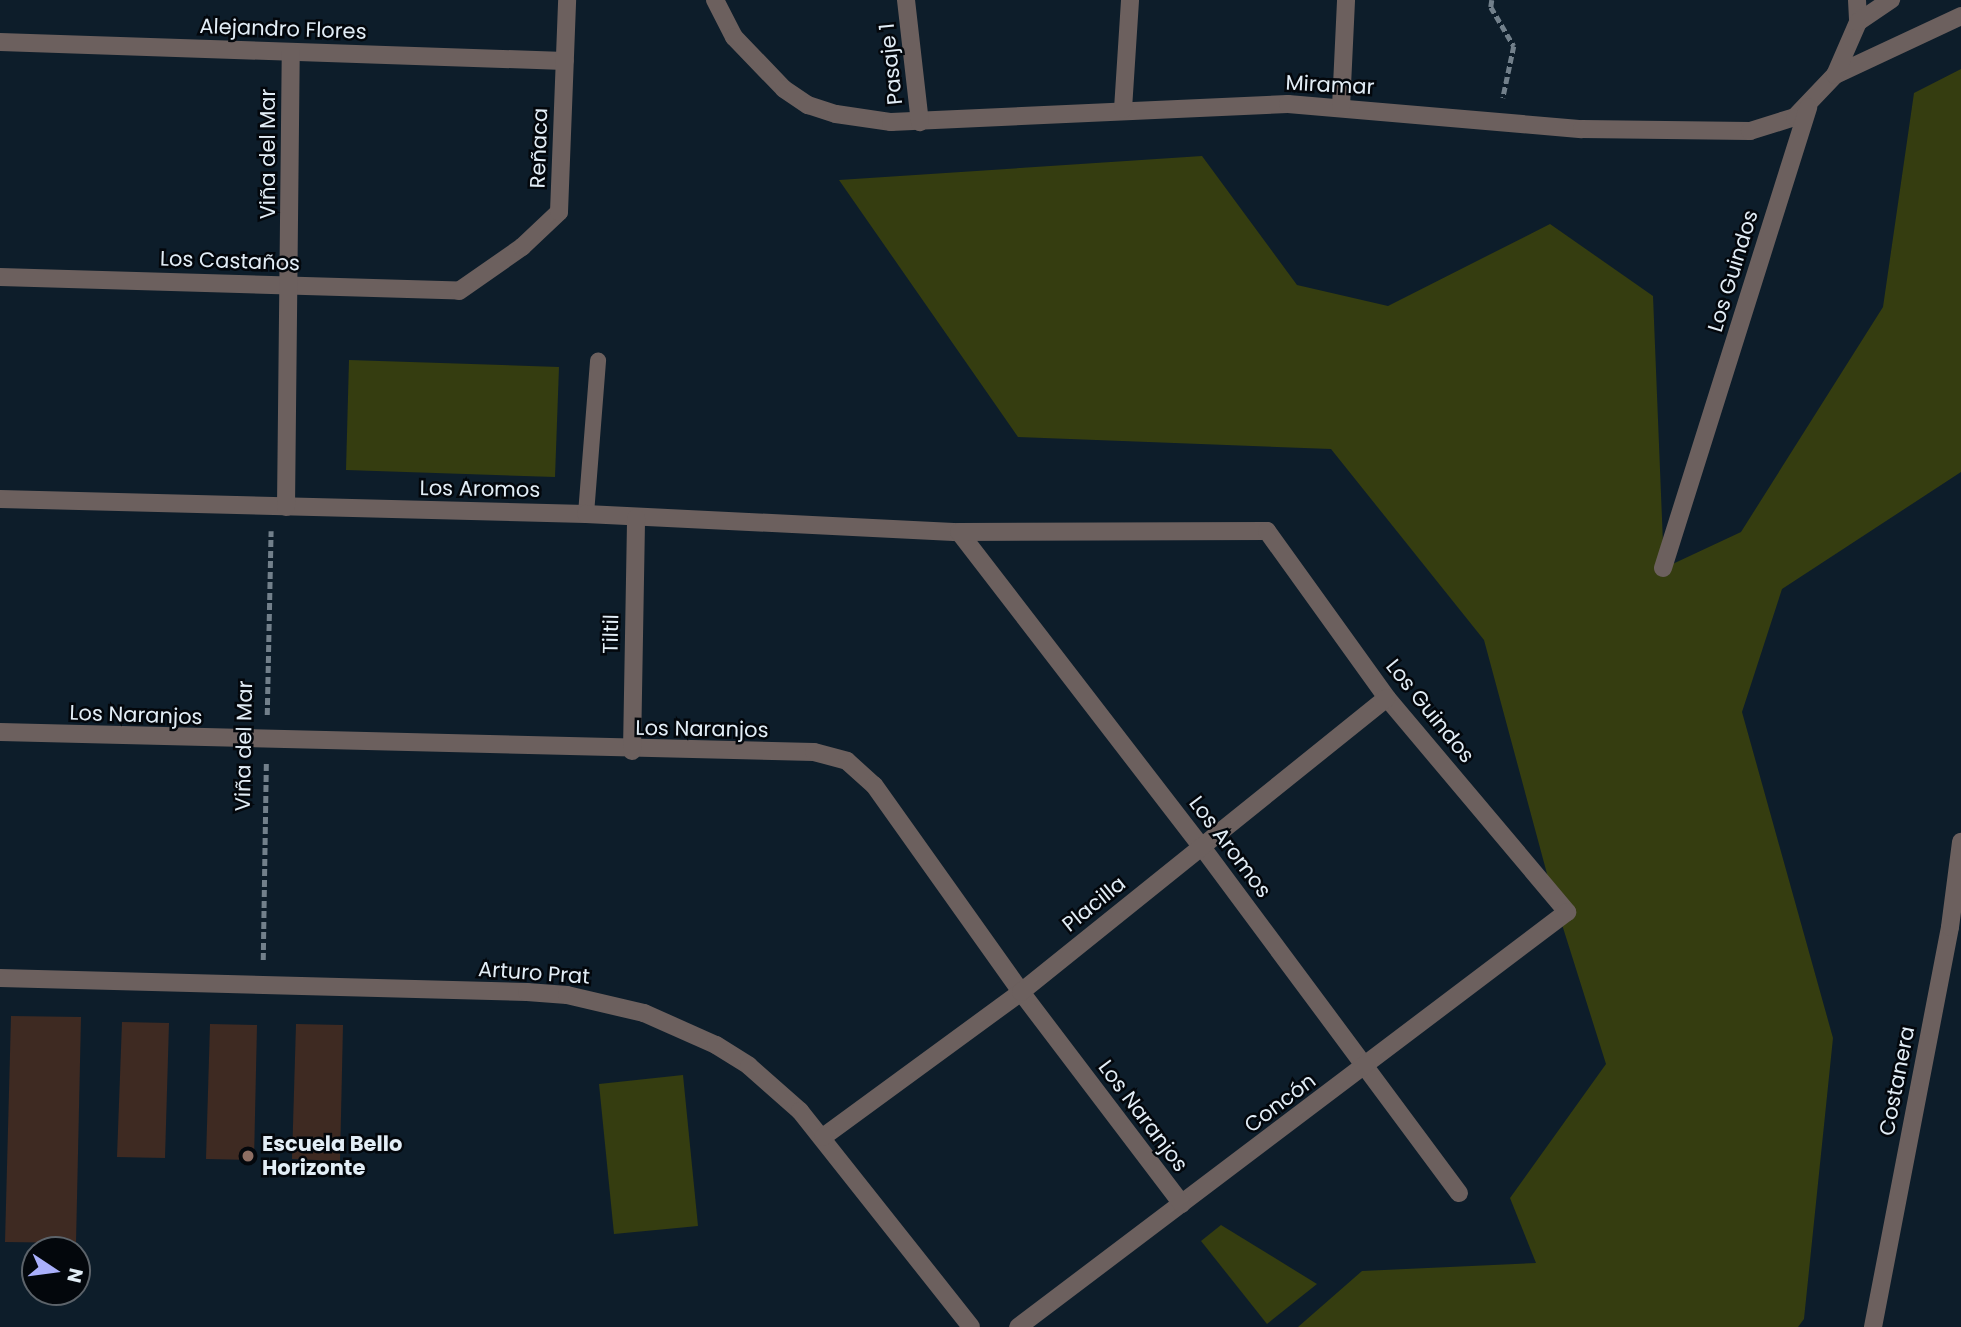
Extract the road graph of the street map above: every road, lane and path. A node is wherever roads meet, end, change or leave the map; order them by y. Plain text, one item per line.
1 (567, 0) edge
2 (715, 0) edge
3 (906, 0) edge
4 (1130, 0) edge
5 (1346, 0) edge
6 (1492, 0) edge
7 (1857, 0) edge
8 (1891, 0) edge
9 (1961, 16) edge
10 (1858, 22) junction
11 (0, 42) edge
12 (291, 52) junction
13 (565, 61) junction
14 (1835, 75) junction
15 (1340, 107) junction
16 (1808, 107) junction
17 (1123, 110) junction
18 (920, 122) junction
19 (1498, 122) junction
20 (0, 277) edge
21 (291, 286) junction
22 (459, 291) joint
23 (598, 360) dead end
24 (0, 499) edge
25 (279, 507) junction
26 (586, 514) junction
27 (636, 518) junction
28 (1267, 531) joint
29 (959, 532) junction
30 (1663, 568) dead end
31 (1387, 698) junction
32 (0, 732) edge
33 (266, 742) junction
34 (632, 751) junction
35 (1961, 842) edge
36 (1202, 847) junction
37 (1567, 912) joint
38 (0, 978) edge
39 (262, 985) junction
40 (1021, 992) junction
41 (1367, 1066) junction
42 (823, 1137) junction
43 (1459, 1193) dead end
44 (1182, 1204) junction
45 (971, 1327) edge
46 (1018, 1327) edge
47 (1873, 1327) edge

1 - 13 street, Reñaca
2 - 18 street, Miramar
3 - 18 street, Pasaje 1
4 - 17 street
5 - 15 street
6 - 19 path
7 - 10 street
8 - 10 street
9 - 14 street, Miramar
10 - 14 street
11 - 12 street, Alejandro Flores
12 - 13 street, Alejandro Flores
12 - 21 street, Viña del Mar
13 - 22 street, Reñaca
14 - 16 street, Miramar
15 - 17 street, Miramar
15 - 19 street, Miramar
16 - 19 street, Miramar
16 - 30 street, Los Guindos
17 - 18 street, Miramar
20 - 21 street, Los Castaños
21 - 22 street, Los Castaños
21 - 25 street, Viña del Mar
23 - 26 lane
24 - 25 street, Los Aromos
25 - 26 street, Los Aromos
25 - 33 path, Viña del Mar
26 - 27 street, Los Aromos
27 - 29 street, Los Aromos
27 - 34 street, Tiltil
28 - 29 street, Los Aromos
28 - 31 street, Los Guindos
29 - 36 street, Los Aromos
31 - 36 street, Placilla
31 - 37 street, Los Guindos
32 - 33 street, Los Naranjos
33 - 34 street, Los Naranjos
33 - 39 path, Viña del Mar
34 - 40 street, Los Naranjos
35 - 47 street, Costanera
36 - 40 street, Placilla
36 - 41 street, Los Aromos
37 - 41 street, Concón
38 - 39 street, Arturo Prat
39 - 42 street, Arturo Prat
40 - 42 street, Placilla
40 - 44 street, Los Naranjos
41 - 43 street, Los Aromos
41 - 44 street, Concón
42 - 45 street, Arturo Prat
44 - 46 street, Concón

